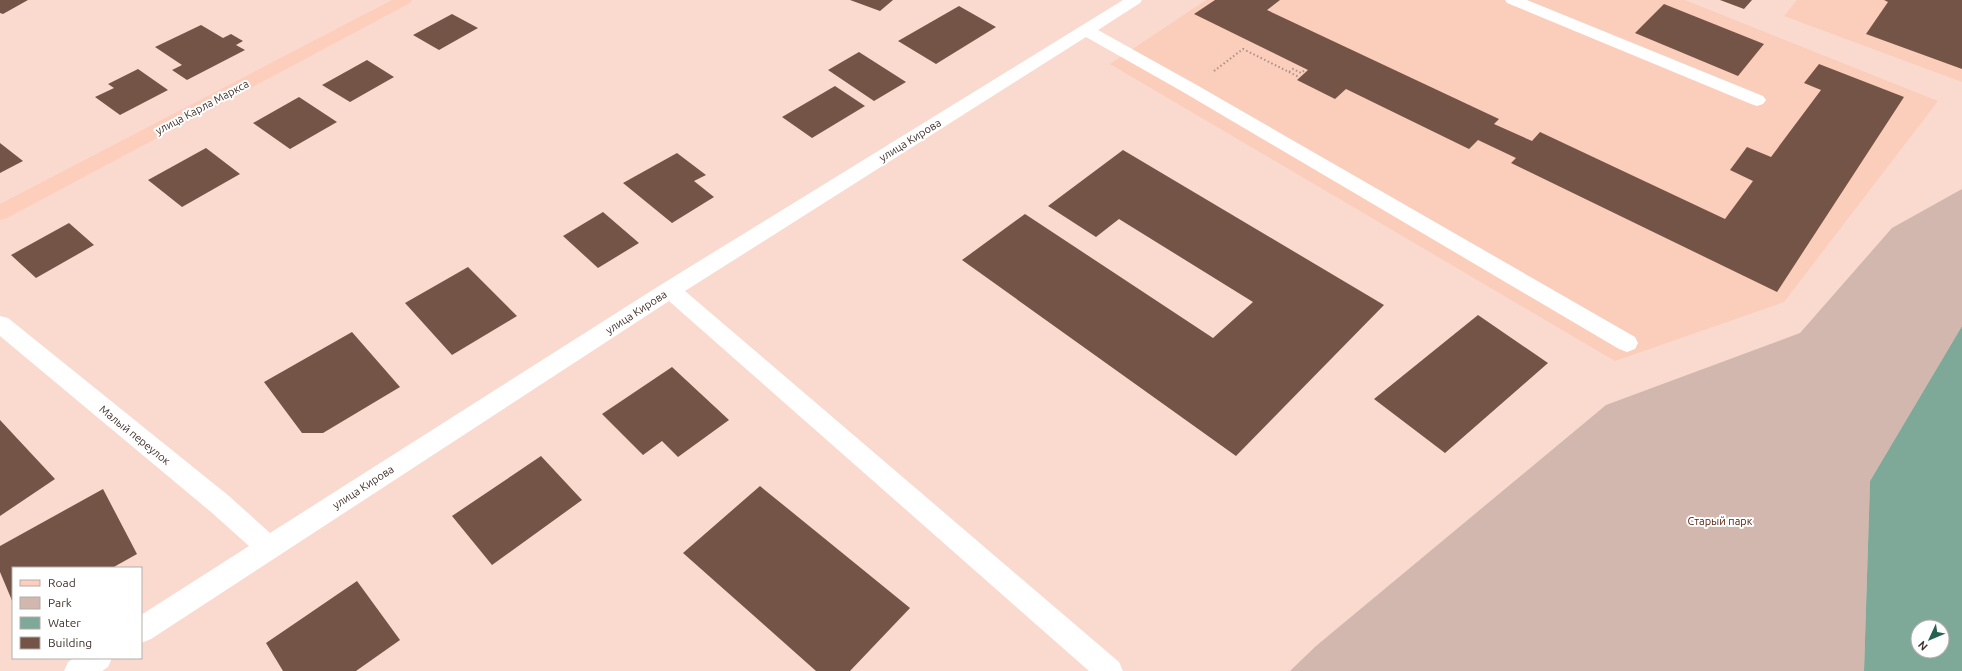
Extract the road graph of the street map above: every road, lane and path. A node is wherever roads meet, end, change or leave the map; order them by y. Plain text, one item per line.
1 (404, 0) edge
2 (1134, 0) edge
3 (1513, 0) edge
4 (1085, 30) junction
5 (1306, 69) dead end
6 (1289, 72) junction
7 (1300, 77) dead end
8 (1189, 88) junction
9 (1757, 100) dead end
10 (0, 214) edge
11 (670, 290) junction
12 (0, 324) edge
13 (1628, 343) dead end
14 (269, 548) junction
15 (142, 629) edge
16 (96, 659) edge
17 (78, 671) edge
18 (1109, 671) edge

1 - 10 main road, улица Карла Маркса
2 - 4 street, улица Кирова
3 - 9 street
4 - 8 street
4 - 11 street, улица Кирова
5 - 6 path
6 - 7 path
6 - 8 path
8 - 13 street
11 - 14 street, улица Кирова
11 - 18 street
12 - 14 street, Малый переулок
14 - 15 street, улица Кирова
16 - 17 street

